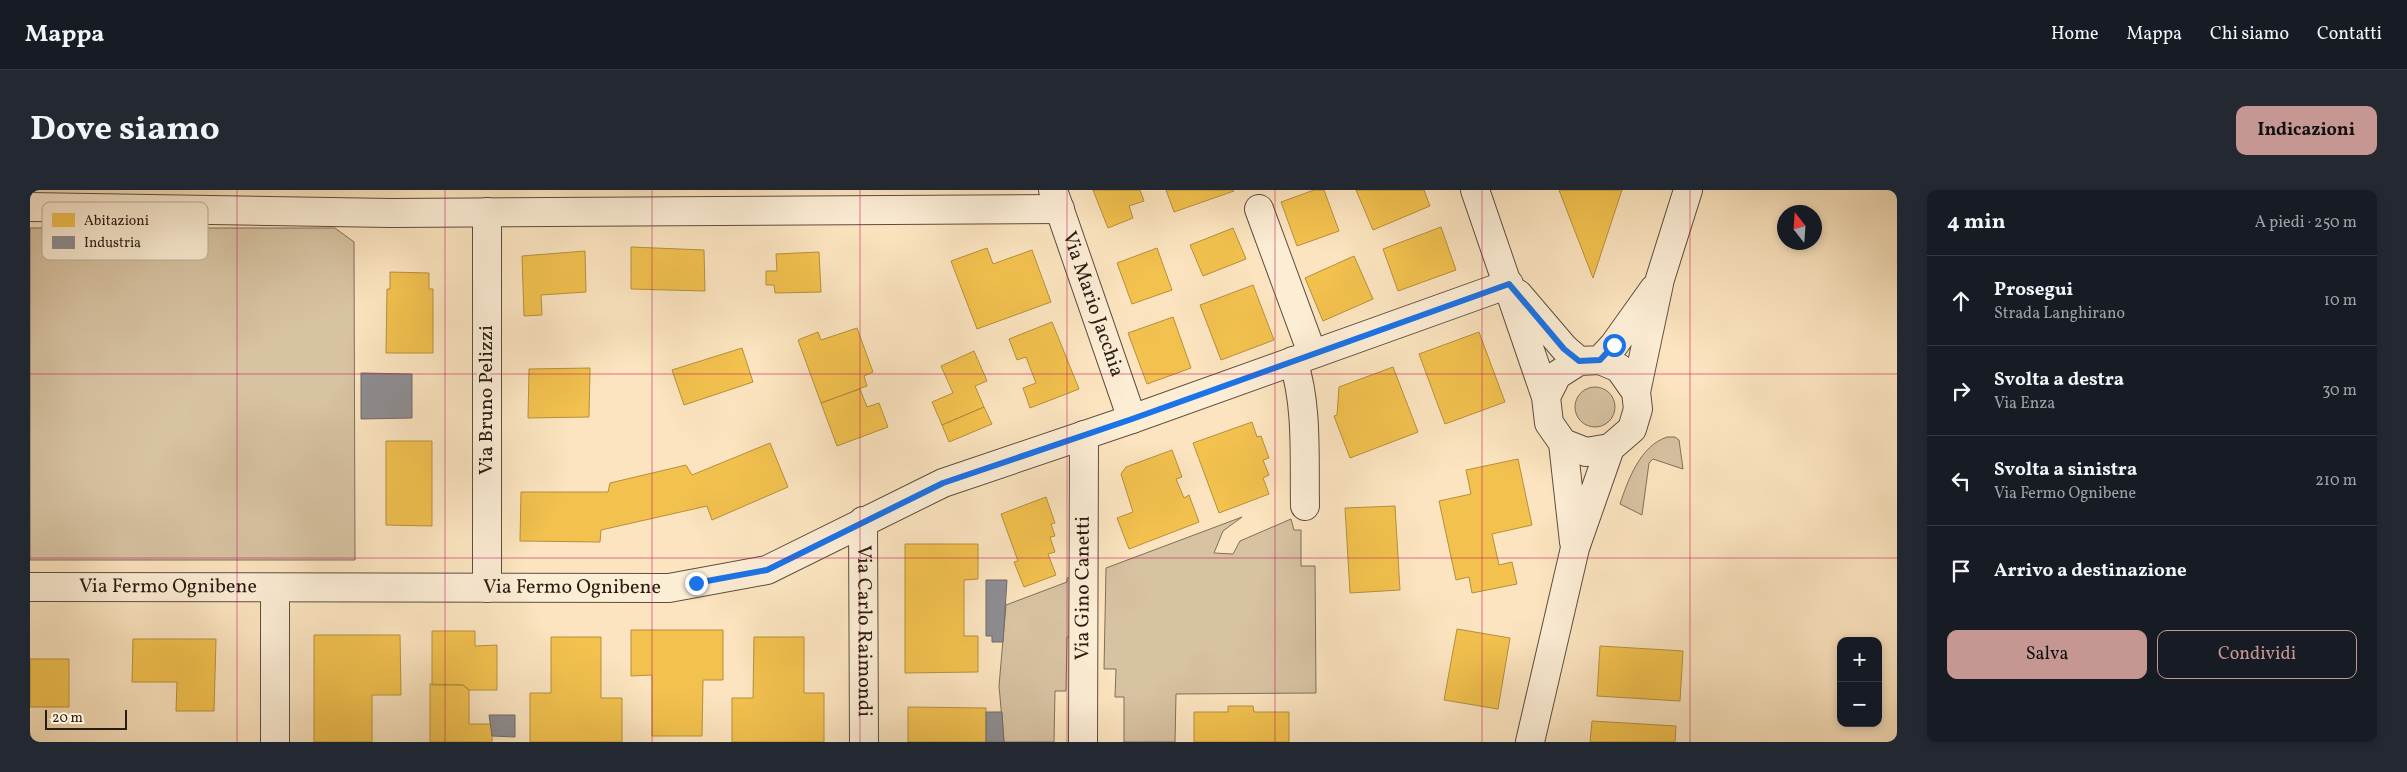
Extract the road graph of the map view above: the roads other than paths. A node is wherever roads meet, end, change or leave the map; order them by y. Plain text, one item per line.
1 (1476, 190) edge
2 (1688, 190) edge
3 (1056, 200) edge
4 (391, 202) edge
5 (208, 205) edge
6 (1259, 210) dead end
7 (487, 212) junction
8 (1660, 279) junction
9 (1509, 284) junction
10 (1303, 357) junction
11 (1589, 360) junction
12 (1636, 392) junction
13 (1546, 397) junction
14 (1132, 419) junction
15 (1084, 435) junction
16 (1564, 442) junction
17 (1610, 448) junction
18 (1305, 506) dead end
19 (863, 521) junction
20 (1575, 548) junction
21 (30, 587) edge
22 (275, 588) junction
23 (487, 588) junction
24 (275, 742) edge
25 (864, 742) edge
26 (1083, 742) edge
27 (1530, 742) edge

1 - 9 street
2 - 8 street
3 - 7 street
3 - 14 street, Via Mario Jacchia
4 - 5 street
4 - 7 street
6 - 10 street
7 - 23 street, Via Bruno Pelizzi
8 - 11 street
8 - 12 street
9 - 10 street, Via Fermo Ognibene
9 - 11 street
9 - 13 street
10 - 14 street, Via Fermo Ognibene
10 - 18 street
11 - 12 street
11 - 13 street
12 - 17 street
13 - 16 street
14 - 15 street, Via Fermo Ognibene
15 - 19 street, Via Fermo Ognibene
15 - 26 street, Via Gino Canetti
16 - 17 street
16 - 20 street
17 - 20 street
19 - 23 street, Via Fermo Ognibene
19 - 25 street, Via Carlo Raimondi
20 - 27 street
21 - 22 street, Via Fermo Ognibene
22 - 23 street, Via Fermo Ognibene
22 - 24 street

